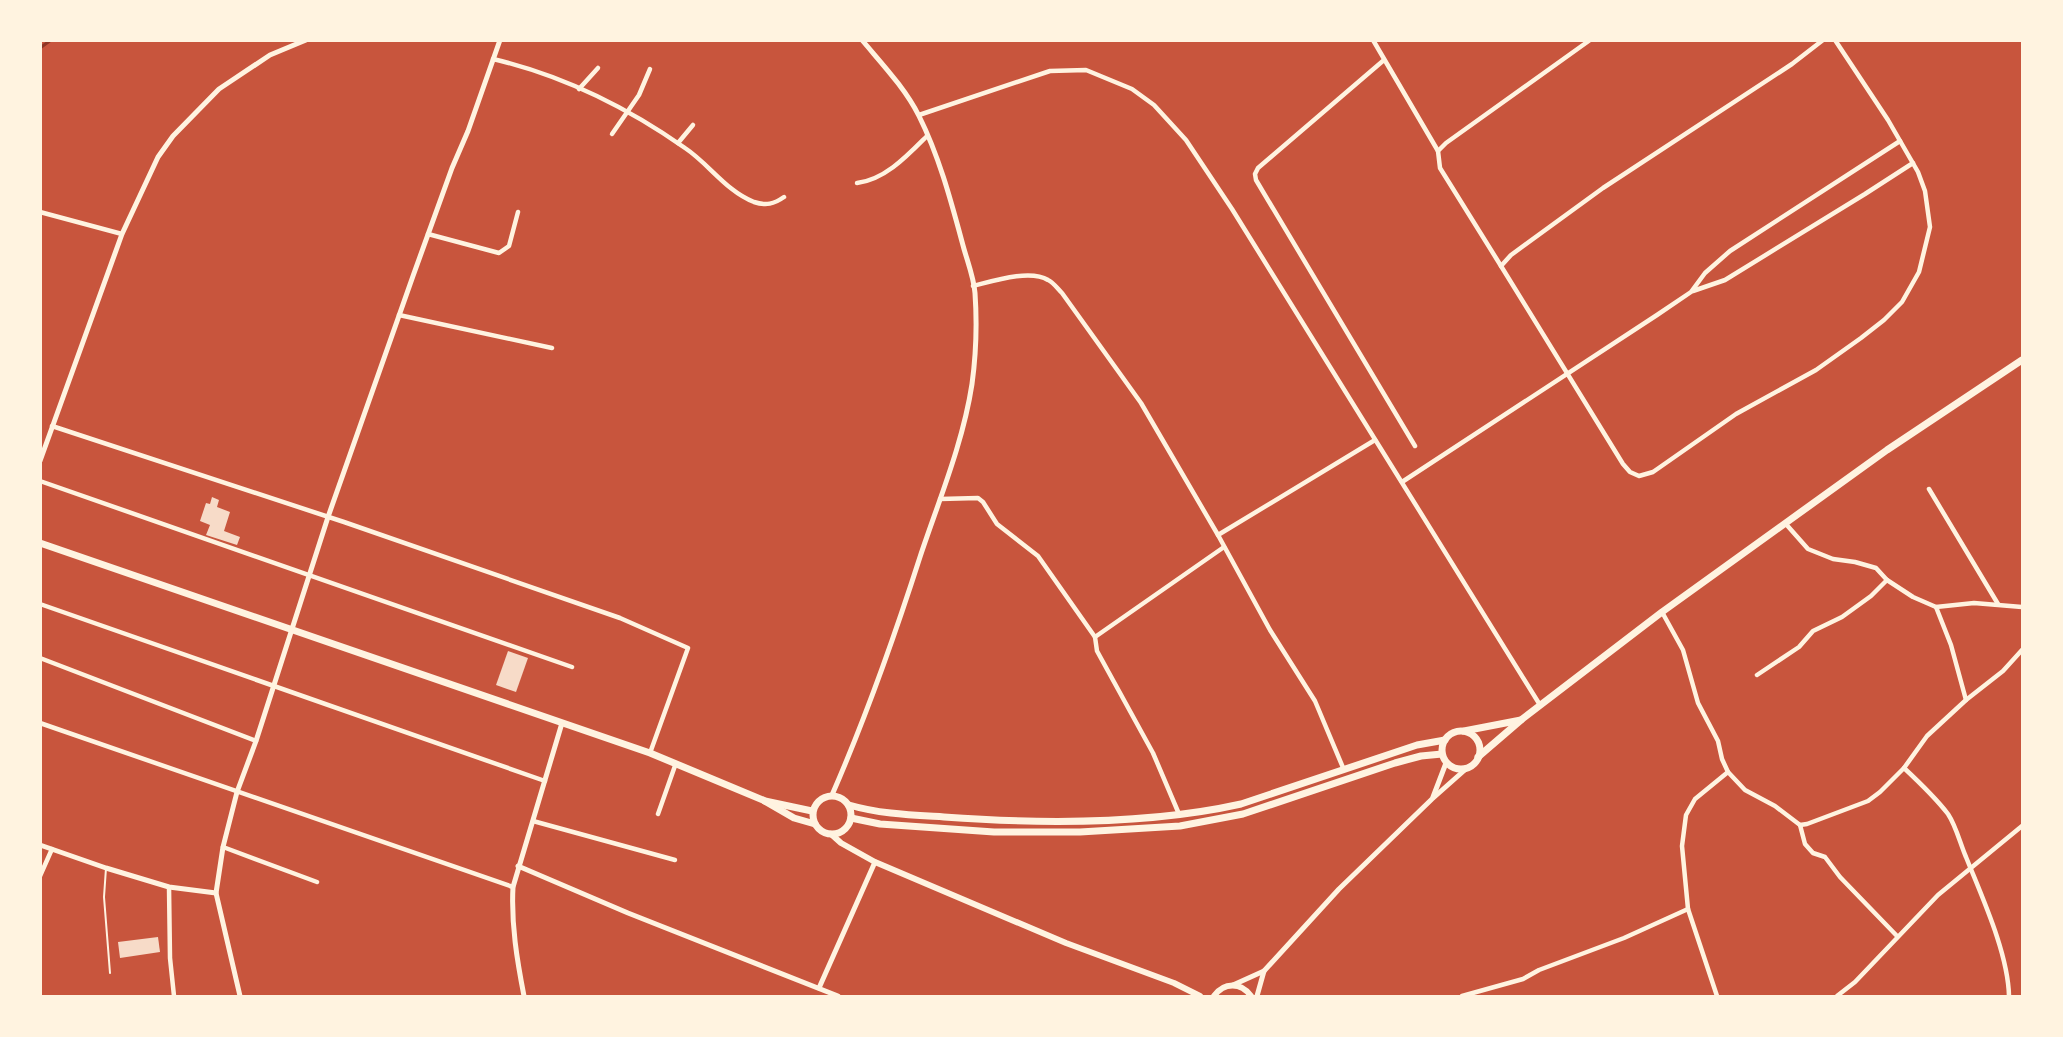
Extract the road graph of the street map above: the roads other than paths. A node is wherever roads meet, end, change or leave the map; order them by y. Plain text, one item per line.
1 (306, 40) edge
2 (500, 40) edge
3 (862, 40) edge
4 (1373, 40) edge
5 (1590, 40) edge
6 (1823, 40) edge
7 (1836, 40) edge
8 (493, 59) junction
9 (1384, 60) junction
10 (598, 68) dead end
11 (650, 69) dead end
12 (579, 89) junction
13 (627, 113) junction
14 (919, 115) junction
15 (693, 125) dead end
16 (612, 134) dead end
17 (927, 136) junction
18 (1900, 141) junction
19 (678, 143) junction
20 (1438, 151) junction
21 (1913, 163) junction
22 (857, 183) dead end
23 (784, 197) dead end
24 (40, 212) edge
25 (518, 212) dead end
26 (122, 234) junction
27 (428, 234) junction
28 (1501, 266) junction
29 (974, 286) junction
30 (1691, 292) junction
31 (399, 315) junction
32 (552, 348) dead end
33 (2022, 360) edge
34 (1569, 375) junction
35 (52, 426) junction
36 (1375, 440) junction
37 (1415, 446) dead end
38 (40, 461) edge
39 (40, 481) edge
40 (1402, 482) junction
41 (1929, 489) dead end
42 (940, 498) junction
43 (328, 517) junction
44 (1785, 523) junction
45 (1218, 535) junction
46 (40, 543) edge
47 (1224, 547) junction
48 (310, 575) junction
49 (1887, 580) junction
50 (40, 604) edge
51 (1998, 604) junction
52 (1936, 607) junction
53 (2022, 608) edge
54 (1662, 612) junction
55 (291, 631) junction
56 (1095, 637) junction
57 (2022, 650) edge
58 (40, 658) edge
59 (572, 668) dead end
60 (1757, 675) dead end
61 (274, 686) junction
62 (1966, 700) junction
63 (1540, 705) junction
64 (1521, 720) junction
65 (40, 723) edge
66 (562, 723) junction
67 (1463, 731) junction
68 (1445, 740) junction
69 (256, 741) junction
70 (650, 753) junction
71 (1442, 754) junction
72 (1478, 758) junction
73 (676, 763) junction
74 (1446, 763) junction
75 (1467, 768) junction
76 (1904, 768) junction
77 (1344, 770) junction
78 (1728, 772) junction
79 (545, 781) junction
80 (237, 792) junction
81 (832, 795) junction
82 (1432, 799) junction
83 (763, 800) junction
84 (849, 805) junction
85 (812, 811) junction
86 (658, 814) dead end
87 (1179, 814) junction
88 (851, 818) junction
89 (533, 821) junction
90 (815, 824) junction
91 (1800, 825) junction
92 (2022, 826) edge
93 (831, 834) junction
94 (40, 845) edge
95 (224, 847) junction
96 (52, 849) junction
97 (675, 860) dead end
98 (875, 862) junction
99 (518, 866) junction
100 (106, 868) junction
101 (1970, 868) junction
102 (40, 876) edge
103 (317, 882) dead end
104 (169, 887) junction
105 (513, 887) junction
106 (216, 893) junction
107 (1688, 909) junction
108 (1897, 936) junction
109 (1264, 971) junction
110 (110, 973) dead end
111 (1233, 985) junction
112 (819, 988) junction
113 (174, 996) edge
114 (240, 996) edge
115 (524, 996) edge
116 (838, 996) edge
117 (1200, 996) edge
118 (1214, 996) edge
119 (1251, 996) edge
120 (1257, 996) edge
121 (1462, 996) edge
122 (1717, 996) edge
123 (1837, 996) edge
124 (2009, 996) edge

1 - 26 street
2 - 8 street
3 - 14 street
4 - 9 street
5 - 20 street
6 - 28 street
7 - 18 street
8 - 12 street
8 - 27 street
9 - 20 street
9 - 37 street
10 - 12 street
11 - 13 street
12 - 13 street
13 - 16 street
13 - 19 street
14 - 17 street
14 - 36 street
15 - 19 street
17 - 22 street
17 - 29 street
18 - 21 street
18 - 30 street
19 - 23 street
20 - 28 street
21 - 30 street
21 - 34 street
24 - 26 street
25 - 27 street
26 - 35 street
27 - 31 street
28 - 34 street
29 - 42 street
29 - 45 street
30 - 34 street
31 - 32 street
31 - 43 street
33 - 44 main road
34 - 40 street
35 - 38 street
35 - 43 street
36 - 40 street
36 - 45 street
39 - 48 street
40 - 63 street
41 - 51 street
42 - 56 street
42 - 81 street
43 - 48 street
43 - 70 street
44 - 49 street
44 - 54 main road
45 - 47 street
46 - 55 main road
47 - 56 street
47 - 77 street
48 - 55 street
48 - 59 street
49 - 52 street
49 - 60 street
50 - 61 street
51 - 52 street
51 - 53 street
52 - 62 street
54 - 63 main road
54 - 78 street
55 - 61 street
55 - 66 main road
56 - 87 street
57 - 62 street
58 - 69 street
61 - 69 street
61 - 79 street
62 - 76 street
63 - 64 main road
64 - 67 main road
64 - 72 main road
65 - 80 street
66 - 70 main road
66 - 79 street
67 - 68 main road
67 - 72 main road
68 - 71 main road
68 - 77 main road
69 - 80 street
70 - 73 main road
71 - 74 main road
71 - 88 main road
72 - 75 main road
73 - 83 main road
73 - 86 street
74 - 75 main road
74 - 82 street
75 - 82 street
76 - 91 street
76 - 101 street
77 - 87 main road
78 - 91 street
78 - 107 street
79 - 89 street
80 - 95 street
80 - 105 street
81 - 84 main road
81 - 85 main road
82 - 109 street
83 - 85 main road
83 - 90 main road
84 - 87 main road
84 - 88 main road
85 - 90 main road
88 - 93 main road
89 - 97 street
89 - 99 street
90 - 93 main road
91 - 108 street
92 - 101 street
93 - 98 main road
94 - 96 street
95 - 103 street
95 - 106 street
96 - 100 street
96 - 102 street
98 - 112 street
98 - 117 main road
99 - 105 street
99 - 112 street
100 - 104 street
100 - 110 lane
101 - 108 street
101 - 124 street
104 - 106 street
104 - 113 street
105 - 115 street
106 - 114 street
107 - 121 street
107 - 122 street
108 - 123 street
109 - 111 street
109 - 120 street
111 - 118 main road
111 - 119 main road
112 - 116 street

